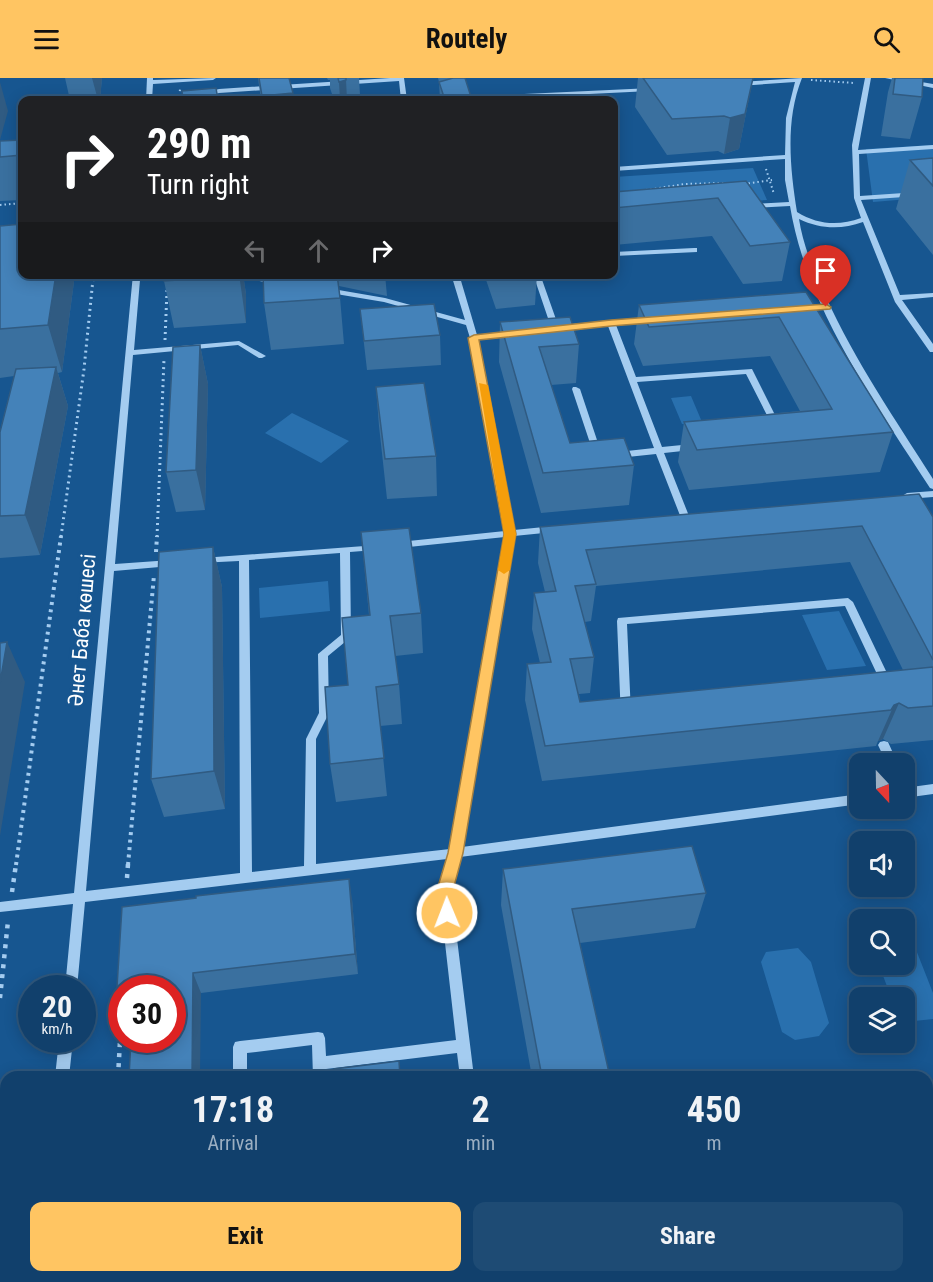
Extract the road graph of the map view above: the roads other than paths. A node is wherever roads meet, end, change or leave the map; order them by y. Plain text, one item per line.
1 (213, 78) edge
2 (888, 78) edge
3 (401, 79) edge
4 (798, 79) edge
5 (150, 80) edge
6 (868, 81) edge
7 (728, 84) edge
8 (933, 86) edge
9 (657, 89) edge
10 (149, 96) edge
11 (200, 96) edge
12 (403, 96) edge
13 (520, 96) edge
14 (933, 147) edge
15 (855, 152) junction
16 (787, 157) junction
17 (618, 169) edge
18 (933, 193) edge
19 (856, 198) junction
20 (744, 207) edge
21 (792, 208) junction
22 (864, 219) junction
23 (694, 250) dead end
24 (618, 254) edge
25 (137, 279) edge
26 (258, 279) edge
27 (456, 279) edge
28 (538, 279) edge
29 (284, 283) edge
30 (318, 288) edge
31 (933, 295) edge
32 (897, 298) junction
33 (826, 307) junction
34 (815, 308) edge
35 (656, 319) edge
36 (611, 323) junction
37 (470, 324) junction
38 (555, 328) junction
39 (543, 329) edge
40 (520, 332) edge
41 (474, 338) junction
42 (933, 350) edge
43 (130, 353) junction
44 (262, 356) dead end
45 (633, 380) junction
46 (576, 389) dead end
47 (779, 430) edge
48 (706, 446) edge
49 (661, 450) junction
50 (933, 486) edge
51 (933, 494) edge
52 (897, 497) edge
53 (696, 515) edge
54 (684, 516) junction
55 (672, 517) edge
56 (568, 528) edge
57 (510, 534) junction
58 (392, 546) edge
59 (380, 547) edge
60 (345, 550) junction
61 (244, 558) junction
62 (188, 562) edge
63 (177, 563) edge
64 (109, 568) junction
65 (864, 703) joint
66 (884, 745) edge
67 (888, 753) edge
68 (933, 789) edge
69 (915, 790) edge
70 (849, 800) edge
71 (455, 853) junction
72 (310, 870) junction
73 (246, 878) junction
74 (80, 898) junction
75 (5, 906) edge
76 (72, 975) edge
77 (462, 1046) junction
78 (65, 1053) edge
79 (320, 1070) edge
80 (63, 1071) edge
81 (240, 1071) edge
82 (466, 1071) edge

1 - 5 street
2 - 8 street
3 - 11 street
3 - 12 street
4 - 7 street
4 - 16 street
5 - 10 street
6 - 15 street
9 - 13 street
14 - 15 street
15 - 19 street
16 - 17 street
16 - 21 street
18 - 19 street
19 - 22 street
20 - 21 street
21 - 22 street
21 - 33 street
22 - 32 street
23 - 24 street
25 - 43 street, Әнет Баба көшесі
26 - 29 street
27 - 37 street
28 - 38 street
30 - 37 street
31 - 32 street
32 - 42 street
33 - 34 street
33 - 50 street
35 - 36 street
36 - 38 street
36 - 45 street
37 - 41 street
38 - 39 street
40 - 41 street
41 - 57 street
43 - 44 street
43 - 64 street, Әнет Баба көшесі
45 - 47 street
45 - 49 street
46 - 49 street
48 - 49 street
49 - 54 street
51 - 52 street
53 - 54 street
54 - 55 street
56 - 57 street
57 - 58 street
57 - 71 street
59 - 60 street
60 - 61 street
60 - 72 street
61 - 62 street
61 - 73 street
63 - 64 street
64 - 74 street, Әнет Баба көшесі
65 - 65 street
66 - 67 street
68 - 69 street
70 - 71 street
71 - 72 street
71 - 77 street
72 - 73 street
73 - 74 street
74 - 75 street
74 - 76 street, Әнет Баба көшесі
77 - 79 street
77 - 82 street
78 - 80 street
79 - 81 street

